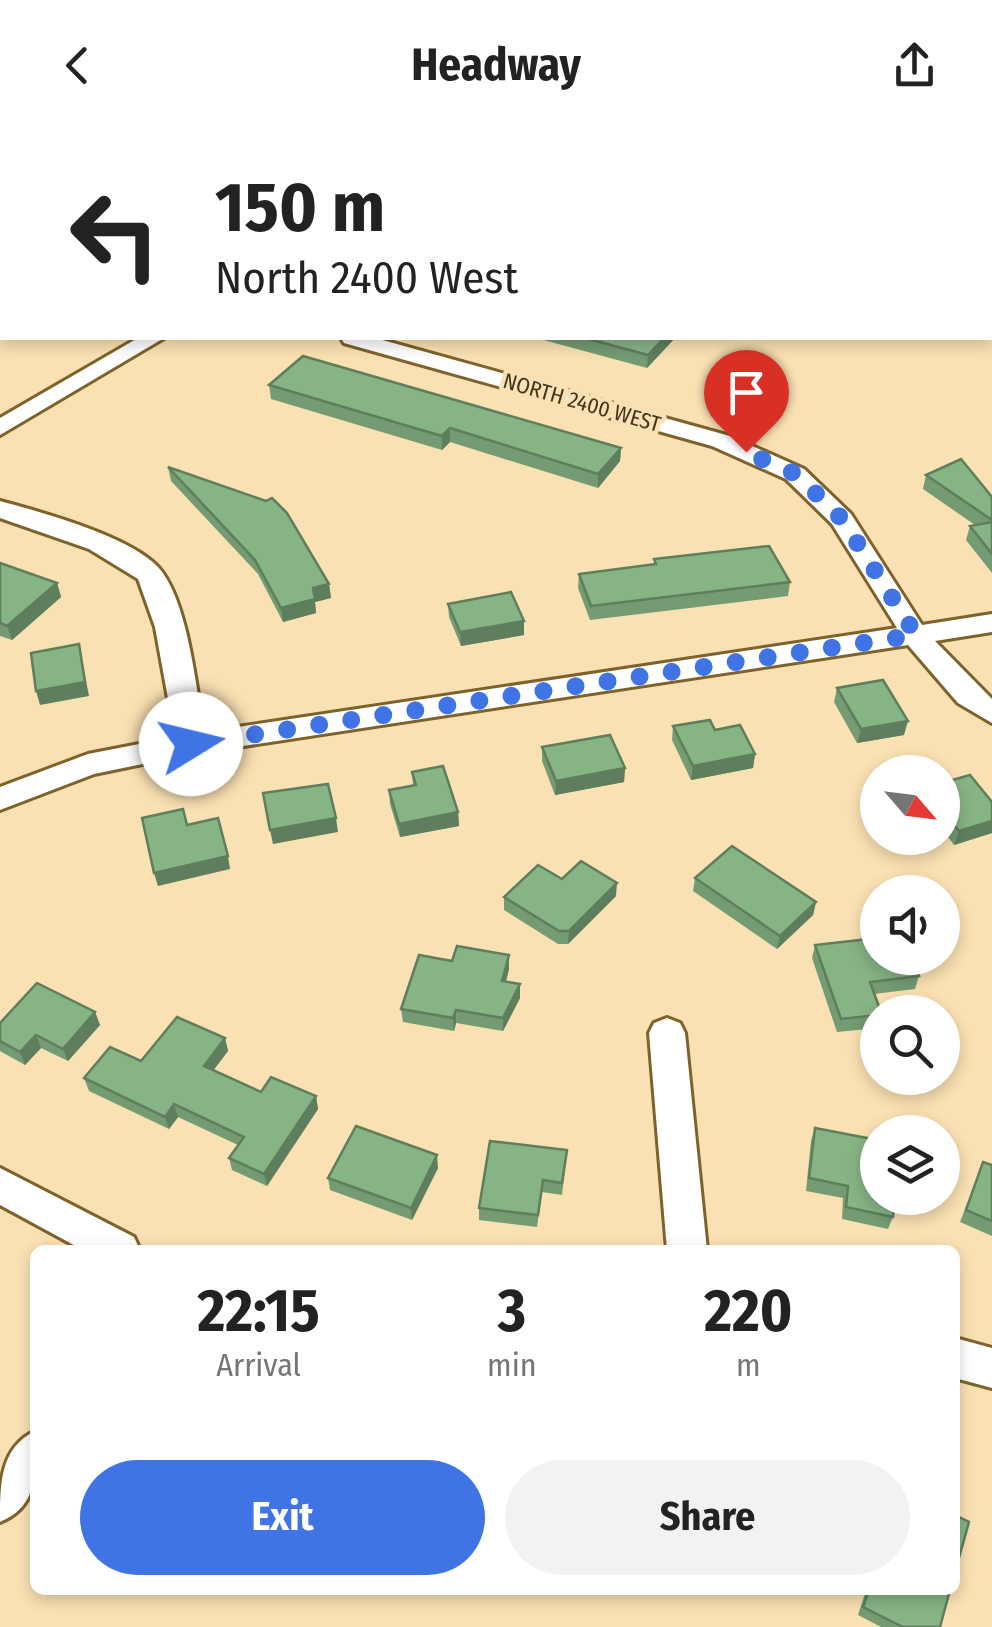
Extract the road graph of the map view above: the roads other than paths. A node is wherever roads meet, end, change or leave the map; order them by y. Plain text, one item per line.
1 (149, 340) edge
2 (359, 340) edge
3 (0, 428) edge
4 (0, 510) edge
5 (992, 623) edge
6 (916, 635) junction
7 (992, 713) edge
8 (191, 744) junction
9 (0, 798) edge
10 (668, 1033) dead end
11 (0, 1186) edge
12 (111, 1245) edge
13 (687, 1245) edge
14 (960, 1359) edge
15 (992, 1368) edge
16 (30, 1459) edge
17 (0, 1500) edge

1 - 3 street
2 - 6 street, NORTH 2400 WEST
4 - 8 street
5 - 6 street
6 - 7 street, NORTH 2400 WEST
6 - 8 street
8 - 9 street
10 - 13 street
11 - 12 street
14 - 15 street
16 - 17 street

